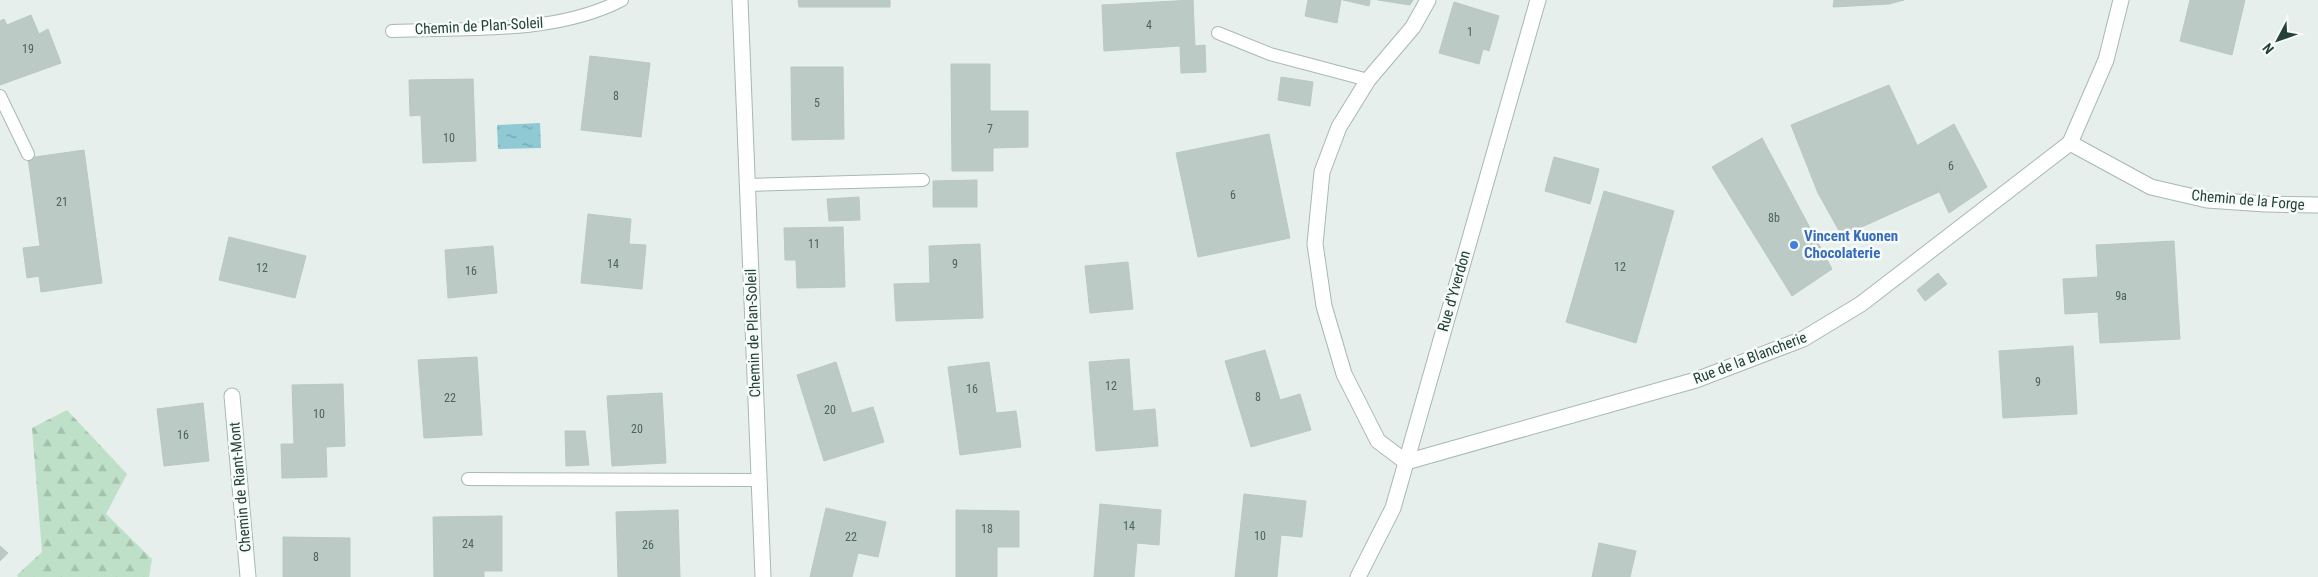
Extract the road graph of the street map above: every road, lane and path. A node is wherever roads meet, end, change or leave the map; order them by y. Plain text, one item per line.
1 (622, 0) edge
2 (740, 0) edge
3 (1428, 0) edge
4 (1538, 0) edge
5 (2120, 0) edge
6 (392, 31) dead end
7 (1218, 33) dead end
8 (1368, 80) junction
9 (0, 96) edge
10 (2070, 143) junction
11 (28, 154) dead end
12 (924, 180) dead end
13 (748, 185) junction
14 (2318, 205) edge
15 (232, 396) dead end
16 (1406, 462) junction
17 (468, 479) dead end
18 (759, 480) junction
19 (248, 577) edge
20 (763, 577) edge
21 (1358, 577) edge

1 - 6 lane, Chemin de Plan-Soleil
2 - 13 street, Chemin de Plan-Soleil
3 - 8 street
4 - 16 street, Rue d'Yverdon
5 - 10 street, Rue de la Blancherie
7 - 8 lane
8 - 16 street
9 - 11 lane
10 - 14 street, Chemin de la Forge
10 - 16 street, Rue de la Blancherie
12 - 13 lane
13 - 18 street, Chemin de Plan-Soleil
15 - 19 street, Chemin de Riant-Mont
16 - 21 street, Rue d'Yverdon
17 - 18 lane
18 - 20 street, Chemin de Plan-Soleil

